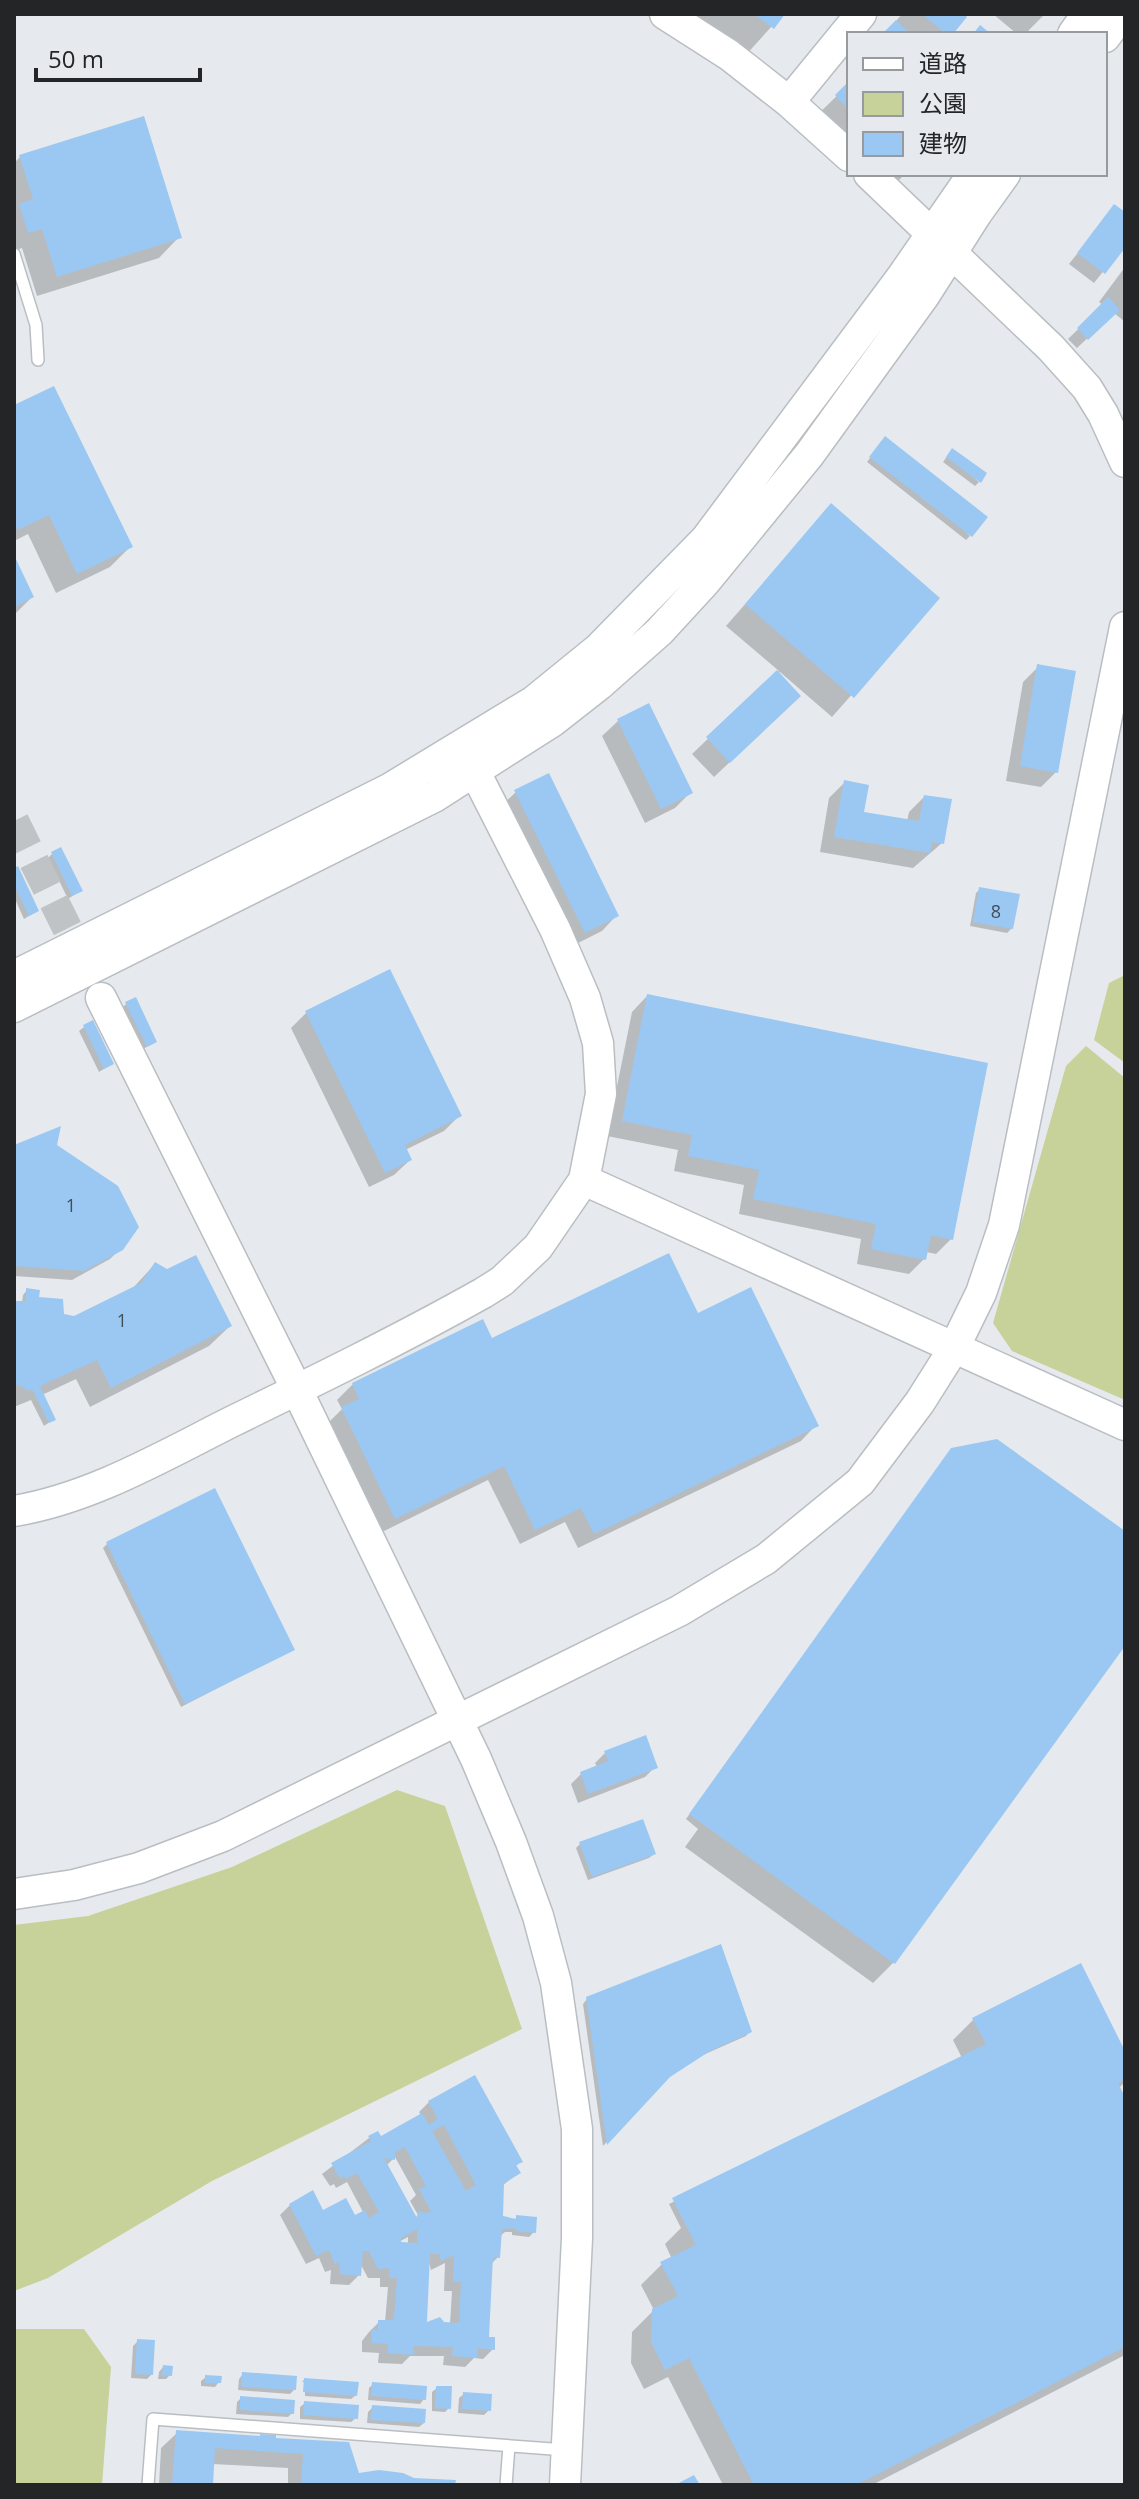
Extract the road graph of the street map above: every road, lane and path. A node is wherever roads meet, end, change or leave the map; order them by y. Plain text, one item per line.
1 (665, 14) edge
2 (861, 14) edge
3 (1087, 14) edge
4 (1122, 14) edge
5 (1074, 32) edge
6 (1107, 34) edge
7 (789, 102) junction
8 (847, 154) edge
9 (871, 176) edge
10 (972, 176) edge
11 (1003, 176) edge
12 (941, 244) junction
13 (14, 254) edge
14 (38, 360) dead end
15 (1114, 409) edge
16 (1125, 462) edge
17 (1125, 627) edge
18 (475, 772) junction
19 (14, 976) edge
20 (101, 998) tunnel mouth
21 (14, 1007) edge
22 (584, 1180) junction
23 (954, 1348) junction
24 (297, 1390) junction
25 (1125, 1425) edge
26 (14, 1511) edge
27 (458, 1721) junction
28 (14, 1894) edge
29 (509, 2446) junction
30 (567, 2450) junction
31 (148, 2485) edge
32 (506, 2485) edge
33 (565, 2485) edge

1 - 7 street
2 - 7 street
3 - 5 street
4 - 6 street
7 - 8 street
9 - 12 street
10 - 12 street
11 - 12 street
12 - 15 street
12 - 18 street
12 - 19 street
13 - 14 lane
15 - 16 street
17 - 23 street
18 - 21 street
18 - 22 street
20 - 24 street
22 - 23 street
22 - 24 street
23 - 25 street
23 - 27 street
24 - 26 street
24 - 27 street
27 - 28 street
27 - 30 street
29 - 30 lane
29 - 31 lane
29 - 32 lane
30 - 33 street

